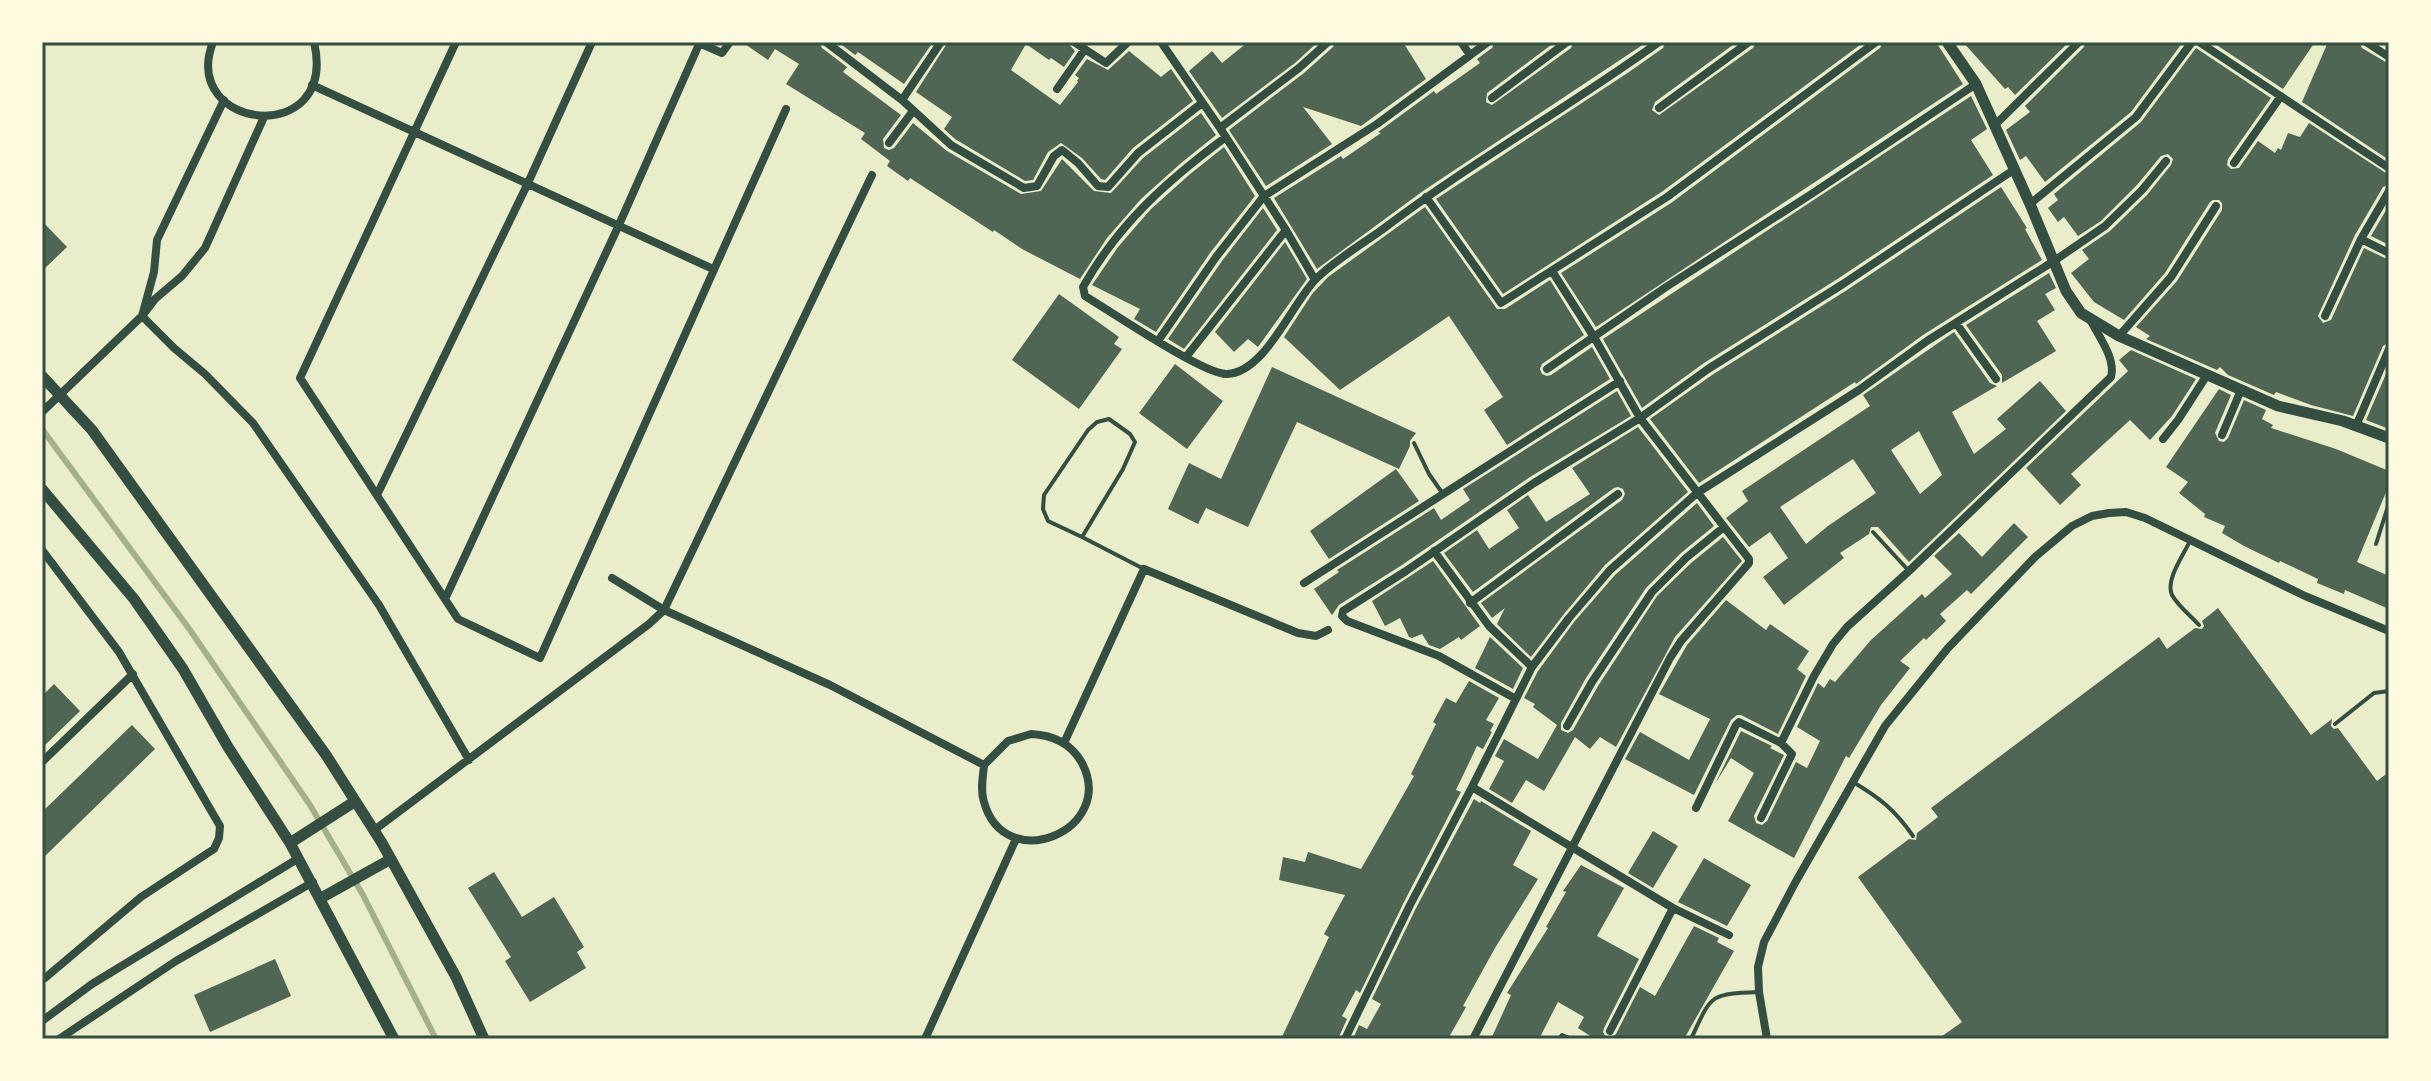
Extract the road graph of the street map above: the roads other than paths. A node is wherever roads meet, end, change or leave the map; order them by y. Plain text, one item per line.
1 (213, 42) edge
2 (314, 42) edge
3 (456, 42) edge
4 (592, 42) edge
5 (699, 42) edge
6 (730, 42) edge
7 (826, 42) edge
8 (941, 42) edge
9 (1074, 42) edge
10 (1128, 42) edge
11 (1161, 42) edge
12 (1328, 42) edge
13 (1461, 42) edge
14 (1488, 42) edge
15 (1567, 42) edge
16 (1659, 42) edge
17 (1749, 42) edge
18 (1876, 42) edge
19 (1947, 42) edge
20 (2079, 42) edge
21 (2192, 42) edge
22 (2199, 42) edge
23 (2366, 42) edge
24 (1085, 49) junction
25 (1470, 55) junction
26 (2389, 57) edge
27 (1976, 84) junction
28 (312, 85) junction
29 (1057, 89) dead end
30 (2281, 96) junction
31 (1492, 98) dead end
32 (224, 100) junction
33 (902, 100) junction
34 (1202, 103) junction
35 (1659, 108) dead end
36 (786, 109) dead end
37 (913, 111) junction
38 (264, 117) junction
39 (1996, 124) junction
40 (1220, 128) junction
41 (414, 132) junction
42 (1226, 137) junction
43 (889, 143) dead end
44 (2166, 161) dead end
45 (2234, 163) dead end
46 (2389, 168) edge
47 (2015, 169) junction
48 (872, 175) dead end
49 (527, 185) junction
50 (2389, 191) edge
51 (1264, 196) junction
52 (1426, 197) junction
53 (2030, 204) junction
54 (2216, 206) dead end
55 (618, 227) junction
56 (1286, 230) junction
57 (2361, 239) junction
58 (2389, 253) edge
59 (2054, 261) junction
60 (713, 269) junction
61 (1552, 271) junction
62 (1315, 280) junction
63 (142, 316) junction
64 (2325, 316) dead end
65 (2090, 320) junction
66 (1956, 323) junction
67 (2119, 336) junction
68 (1594, 337) junction
69 (1158, 341) junction
70 (2389, 349) edge
71 (1186, 357) junction
72 (1547, 369) dead end
73 (2207, 375) junction
74 (42, 376) edge
75 (1996, 379) dead end
76 (1620, 381) junction
77 (2241, 390) junction
78 (59, 395) junction
79 (45, 409) edge
80 (1640, 418) junction
81 (2356, 426) junction
82 (2222, 435) dead end
83 (2389, 438) edge
84 (2163, 439) dead end
85 (1414, 443) dead end
86 (42, 489) edge
87 (1697, 493) junction
88 (1443, 494) junction
89 (1618, 494) dead end
90 (377, 495) junction
91 (2389, 503) edge
92 (1724, 527) junction
93 (1873, 532) dead end
94 (1082, 537) junction
95 (2191, 539) junction
96 (2376, 544) dead end
97 (1434, 551) junction
98 (44, 555) edge
99 (1144, 569) junction
100 (1909, 571) junction
101 (612, 578) dead end
102 (1304, 583) dead end
103 (445, 599) junction
104 (1470, 603) junction
105 (664, 610) junction
106 (2199, 625) dead end
107 (1328, 630) dead end
108 (2389, 631) edge
109 (1532, 667) junction
110 (133, 674) junction
111 (2389, 691) edge
112 (1516, 699) junction
113 (2335, 724) dead end
114 (1567, 726) dead end
115 (1064, 743) junction
116 (1781, 743) junction
117 (469, 760) junction
118 (42, 762) edge
119 (984, 765) junction
120 (1853, 782) junction
121 (1472, 787) junction
122 (354, 802) junction
123 (1696, 808) dead end
124 (1761, 818) dead end
125 (373, 831) junction
126 (1913, 836) dead end
127 (1016, 839) junction
128 (290, 843) junction
129 (1572, 846) junction
130 (299, 858) junction
131 (391, 859) junction
132 (313, 882) junction
133 (321, 898) junction
134 (1673, 908) junction
135 (1729, 935) dead end
136 (45, 978) dead end
137 (1759, 992) junction
138 (42, 1021) edge
139 (1610, 1031) dead end
140 (59, 1039) edge
141 (394, 1039) edge
142 (484, 1039) edge
143 (925, 1039) edge
144 (1345, 1039) edge
145 (1473, 1039) edge
146 (1559, 1039) edge
147 (1572, 1039) edge
148 (1691, 1039) edge
149 (1767, 1039) edge

1 - 32 street
2 - 28 street
3 - 41 street
4 - 49 street
5 - 6 street
5 - 55 street
7 - 33 street
8 - 33 street
9 - 24 street
10 - 24 street
11 - 34 street
12 - 40 street
13 - 25 street
14 - 25 street
15 - 31 street
16 - 52 street
17 - 35 street
18 - 61 street
19 - 27 street
20 - 39 street
21 - 53 street
22 - 30 street
23 - 26 street
24 - 29 street
25 - 51 street
27 - 39 street
27 - 68 street
28 - 38 street
28 - 41 street
30 - 45 street
30 - 46 street
32 - 38 street
32 - 63 street
33 - 37 street
34 - 37 street
34 - 40 street
36 - 60 street
37 - 43 street
38 - 63 street
39 - 47 street
40 - 42 street
41 - 49 street
41 - 90 street
42 - 51 street
42 - 69 street
44 - 59 street
47 - 53 street
47 - 80 street
48 - 105 street
49 - 55 street
49 - 90 street
50 - 57 street
51 - 56 street
51 - 69 street
52 - 61 street
52 - 62 street
53 - 59 street
54 - 67 street
55 - 60 street
55 - 103 street
56 - 62 street
56 - 71 street
57 - 58 street
57 - 64 street
59 - 65 street
59 - 66 street
60 - 103 street
61 - 68 street
62 - 71 street
63 - 78 street
63 - 117 street
65 - 67 street
65 - 100 street
66 - 75 street
66 - 87 street
67 - 73 street
68 - 72 street
68 - 76 street
69 - 71 street
70 - 81 street
73 - 77 street
73 - 84 street
74 - 78 street
76 - 80 street
76 - 88 street
77 - 81 street
77 - 82 street
78 - 79 street
78 - 122 street
80 - 87 street
80 - 97 street
81 - 83 street
85 - 88 lane
86 - 128 street
87 - 92 street
87 - 109 street
88 - 102 street
89 - 104 street
90 - 103 street
91 - 96 lane
92 - 114 street
92 - 129 street
93 - 100 lane
94 - 94 lane
94 - 99 lane
95 - 106 lane
95 - 108 street
95 - 120 street
97 - 104 street
97 - 112 street
98 - 110 street
99 - 107 street
99 - 115 street
100 - 116 street
101 - 105 street
104 - 109 street
105 - 117 street
105 - 119 street
109 - 112 street
110 - 118 street
110 - 136 street
111 - 113 lane
112 - 121 street
115 - 119 street
115 - 127 street
116 - 123 street
116 - 124 street
117 - 125 street
119 - 127 street
120 - 126 lane
120 - 137 street
121 - 129 street
121 - 144 street
122 - 125 street
122 - 128 street
125 - 131 street
127 - 143 street
128 - 130 street
129 - 134 street
129 - 145 street
130 - 132 street
130 - 138 street
131 - 133 street
131 - 142 street
132 - 133 street
132 - 140 street
133 - 141 street
134 - 135 street
134 - 139 street
137 - 148 lane
137 - 149 street
146 - 147 lane

